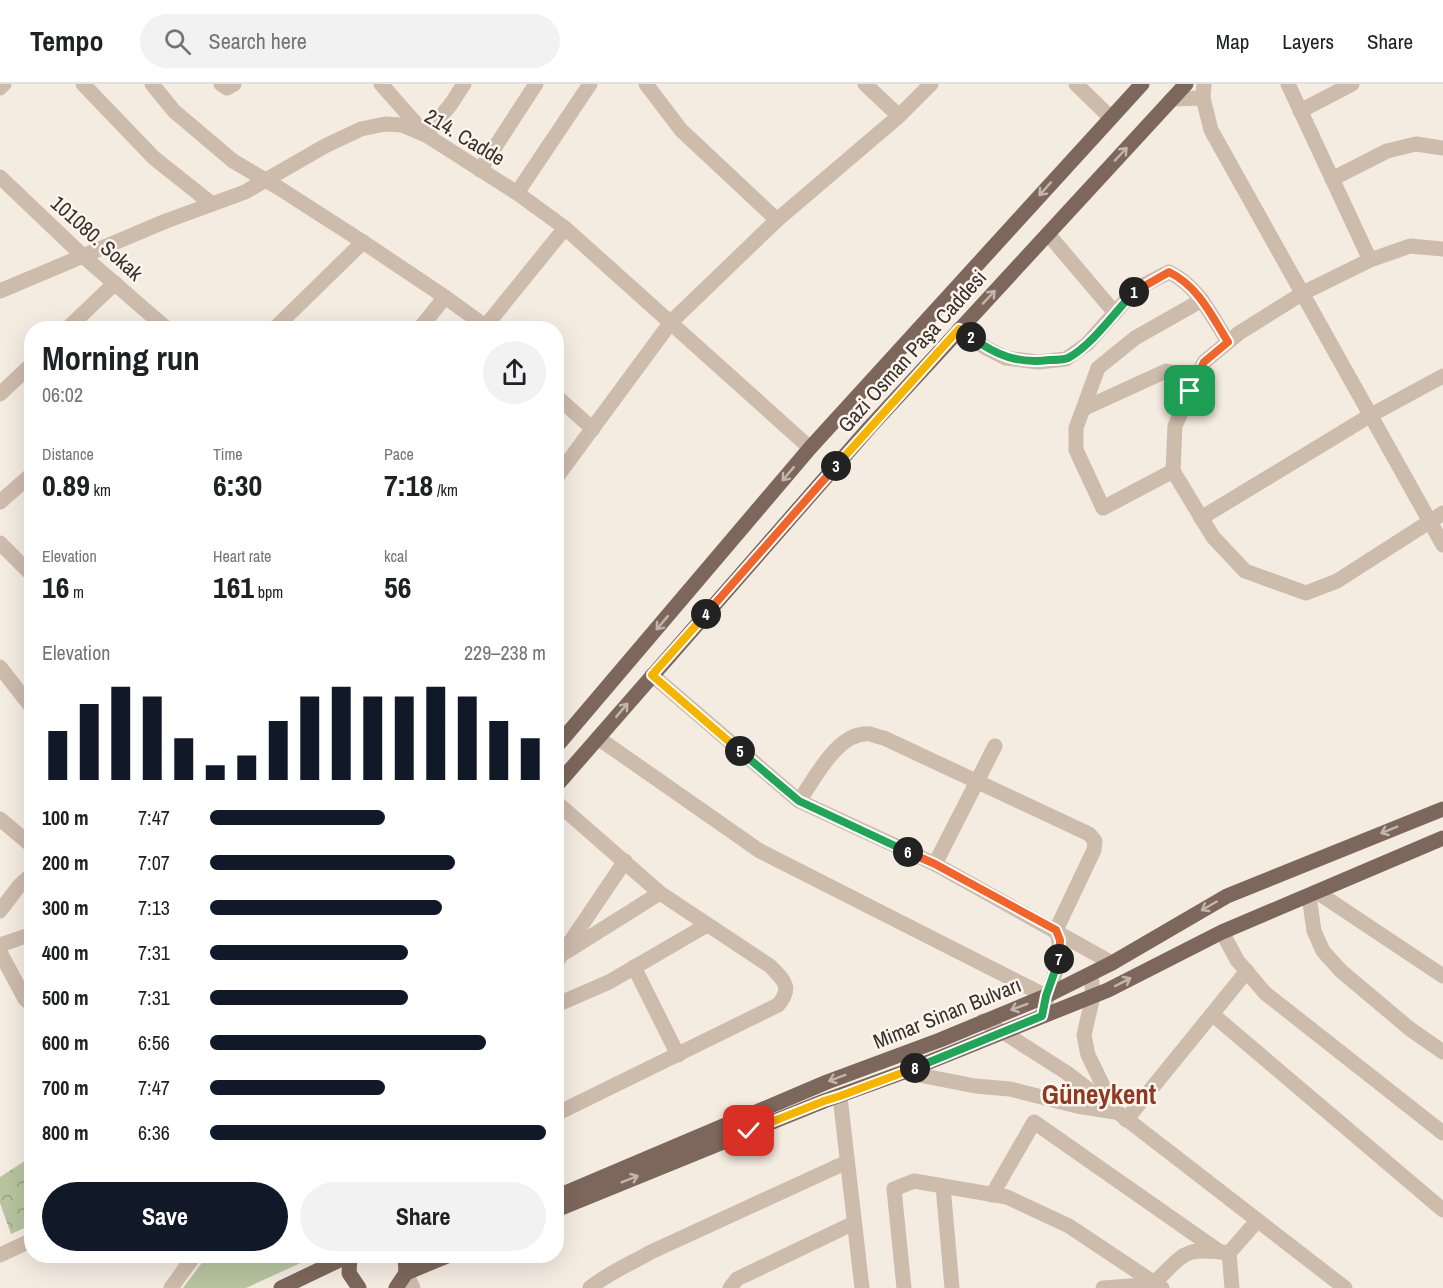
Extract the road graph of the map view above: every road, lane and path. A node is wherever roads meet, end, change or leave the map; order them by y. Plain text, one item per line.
1 (4, 84) edge
2 (82, 84) edge
3 (152, 84) edge
4 (221, 84) edge
5 (234, 84) edge
6 (381, 84) edge
7 (465, 84) edge
8 (536, 84) edge
9 (590, 84) edge
10 (646, 84) edge
11 (865, 84) edge
12 (931, 84) edge
13 (1076, 84) edge
14 (1142, 84) edge
15 (1186, 84) edge
16 (1288, 84) edge
17 (1352, 84) edge
18 (0, 87) edge
19 (1204, 91) edge
20 (1172, 99) junction
21 (1300, 111) junction
22 (899, 116) junction
23 (1110, 117) junction
24 (426, 135) junction
25 (1443, 148) edge
26 (480, 170) junction
27 (0, 177) edge
28 (1332, 179) junction
29 (267, 181) junction
30 (517, 193) junction
31 (212, 204) junction
32 (777, 220) junction
33 (565, 228) junction
34 (1048, 234) junction
35 (363, 242) junction
36 (1443, 249) edge
37 (83, 256) junction
38 (1370, 260) junction
39 (115, 283) junction
40 (0, 291) edge
41 (1303, 293) junction
42 (445, 297) junction
43 (1202, 300) junction
44 (1115, 313) junction
45 (75, 321) edge
46 (158, 321) edge
47 (282, 321) edge
48 (426, 321) edge
49 (477, 321) edge
50 (492, 321) edge
51 (671, 322) junction
52 (959, 329) junction
53 (1228, 342) junction
54 (24, 372) edge
55 (1443, 375) edge
56 (1197, 376) junction
57 (0, 394) edge
58 (564, 403) edge
59 (1083, 409) junction
60 (1371, 415) junction
61 (593, 429) junction
62 (810, 448) junction
63 (564, 467) edge
64 (1173, 471) junction
65 (24, 481) edge
66 (0, 502) edge
67 (1436, 517) edge
68 (1202, 518) junction
69 (0, 543) edge
70 (1443, 545) edge
71 (24, 565) edge
72 (0, 667) edge
73 (652, 675) junction
74 (24, 698) edge
75 (564, 738) edge
76 (598, 738) junction
77 (995, 746) dead end
78 (564, 777) edge
79 (976, 781) junction
80 (799, 801) junction
81 (1443, 808) edge
82 (564, 809) edge
83 (0, 819) edge
84 (1443, 838) edge
85 (24, 839) edge
86 (625, 861) junction
87 (935, 864) junction
88 (24, 881) edge
89 (660, 893) junction
90 (1313, 894) junction
91 (0, 912) edge
92 (707, 925) junction
93 (1056, 930) junction
94 (1222, 932) junction
95 (24, 937) edge
96 (0, 945) edge
97 (0, 952) edge
98 (564, 952) edge
99 (564, 956) edge
100 (1112, 963) junction
101 (634, 967) junction
102 (1247, 971) junction
103 (1091, 974) junction
104 (1443, 976) edge
105 (1046, 996) junction
106 (1093, 996) junction
107 (24, 997) edge
108 (564, 1002) edge
109 (1212, 1014) junction
110 (1042, 1016) junction
111 (983, 1021) junction
112 (1003, 1032) junction
113 (1443, 1052) edge
114 (678, 1055) junction
115 (904, 1072) junction
116 (840, 1096) junction
117 (564, 1110) edge
118 (1121, 1116) junction
119 (1443, 1133) edge
120 (847, 1162) junction
121 (943, 1186) junction
122 (564, 1194) edge
123 (992, 1195) junction
124 (564, 1207) edge
125 (1443, 1210) edge
126 (1257, 1221) junction
127 (854, 1223) junction
128 (24, 1244) edge
129 (1225, 1253) junction
130 (0, 1255) edge
131 (189, 1263) edge
132 (334, 1263) edge
133 (349, 1263) edge
134 (405, 1263) edge
135 (430, 1263) edge
136 (406, 1273) junction
137 (1158, 1285) edge
138 (1343, 1287) edge
139 (171, 1288) edge
140 (280, 1288) edge
141 (359, 1288) edge
142 (396, 1288) edge
143 (413, 1288) edge
144 (590, 1288) edge
145 (730, 1288) edge
146 (862, 1288) edge
147 (904, 1288) edge
148 (952, 1288) edge
149 (1103, 1288) edge
150 (1232, 1288) edge

1 - 18 street
2 - 31 street
3 - 29 street
4 - 5 street
6 - 24 street
7 - 24 street
8 - 26 street
9 - 30 street
10 - 32 street
11 - 22 street
12 - 22 street
13 - 23 street
14 - 23 main road, Gazi Osman Paşa Caddesi
15 - 20 main road, Gazi Osman Paşa Caddesi
16 - 21 street
17 - 21 street
19 - 20 street
19 - 41 street
34 -> 20 main road, Gazi Osman Paşa Caddesi
21 - 28 street
22 - 32 street
23 -> 62 main road, Gazi Osman Paşa Caddesi
24 - 26 street, 214. Cadde
24 - 29 street, 214. Cadde
25 - 28 street
26 - 30 street, 214. Cadde
27 - 37 street, 101080. Sokak
28 - 38 street
29 - 31 street, 214. Cadde
29 - 35 street
30 - 33 street, 214. Cadde
31 - 37 street, 214. Cadde
32 - 51 street
33 - 50 street
33 - 51 street, 214. Cadde
34 - 44 street
52 -> 34 main road, Gazi Osman Paşa Caddesi
35 - 42 street
35 - 47 street
36 - 38 street
37 - 39 street, 101080. Sokak
37 - 40 street, 214. Cadde
38 - 41 street
39 - 45 street
39 - 46 street, 101080. Sokak
41 - 53 street
41 - 60 street
42 - 48 street
42 - 49 street
43 - 44 street
43 - 53 street
43 - 59 street
44 - 52 street
51 - 61 street
51 - 62 street, 214. Cadde
52 - 73 main road, Gazi Osman Paşa Caddesi
53 - 56 street
54 - 57 street
55 - 60 street
56 - 59 street
56 - 64 street
58 - 61 street
59 - 64 street
60 - 67 street
60 - 68 street
61 - 63 street
62 -> 75 main road, Gazi Osman Paşa Caddesi
64 - 68 street
65 - 66 street
67 - 68 street
67 - 70 street
69 - 71 street
72 - 74 street
76 -> 73 main road, Gazi Osman Paşa Caddesi
73 - 80 street
76 - 78 main road, Gazi Osman Paşa Caddesi
76 - 105 street
77 - 79 street
79 - 80 street
79 - 87 street
79 - 93 street
80 - 87 street
81 -> 100 main road, Mimar Sinan Bulvarı
82 - 86 street
83 - 85 street
84 - 90 main road, Mimar Sinan Bulvarı
86 - 89 street
86 - 98 street
87 - 93 street
88 - 91 street
89 - 92 street
89 - 99 street
90 - 94 main road, Mimar Sinan Bulvarı
90 - 104 street
90 - 113 street
92 - 101 street
92 - 114 street
93 - 100 street
93 - 105 street
94 - 102 street
106 -> 94 main road, Mimar Sinan Bulvarı
95 - 96 street
97 - 107 street
100 - 103 main road, Mimar Sinan Bulvarı
101 - 108 street
101 - 114 street
102 - 109 street
102 - 119 street
103 - 105 main road, Mimar Sinan Bulvarı
103 - 106 street
105 - 110 street
105 -> 111 main road, Mimar Sinan Bulvarı
106 - 110 main road, Mimar Sinan Bulvarı
106 - 118 street
109 - 118 street
109 - 125 street
110 - 112 main road, Mimar Sinan Bulvarı
111 - 112 street
111 -> 122 main road, Mimar Sinan Bulvarı
112 - 115 main road, Mimar Sinan Bulvarı
112 - 118 street
114 - 117 street
115 - 116 main road, Mimar Sinan Bulvarı
115 - 118 street
116 - 120 street
124 -> 116 main road, Mimar Sinan Bulvarı
118 - 126 street
120 - 127 street
120 - 144 street
121 - 123 street
121 - 147 street
121 - 148 street
123 - 129 street
123 - 137 street
126 - 129 street
126 - 138 street
127 - 145 street
127 - 146 street
128 - 130 street
129 - 137 street
129 - 150 street
131 - 139 street
132 - 140 main road
133 - 141 main road
134 - 136 main road
135 - 136 main road
136 - 142 main road
136 - 143 street
137 - 149 street

